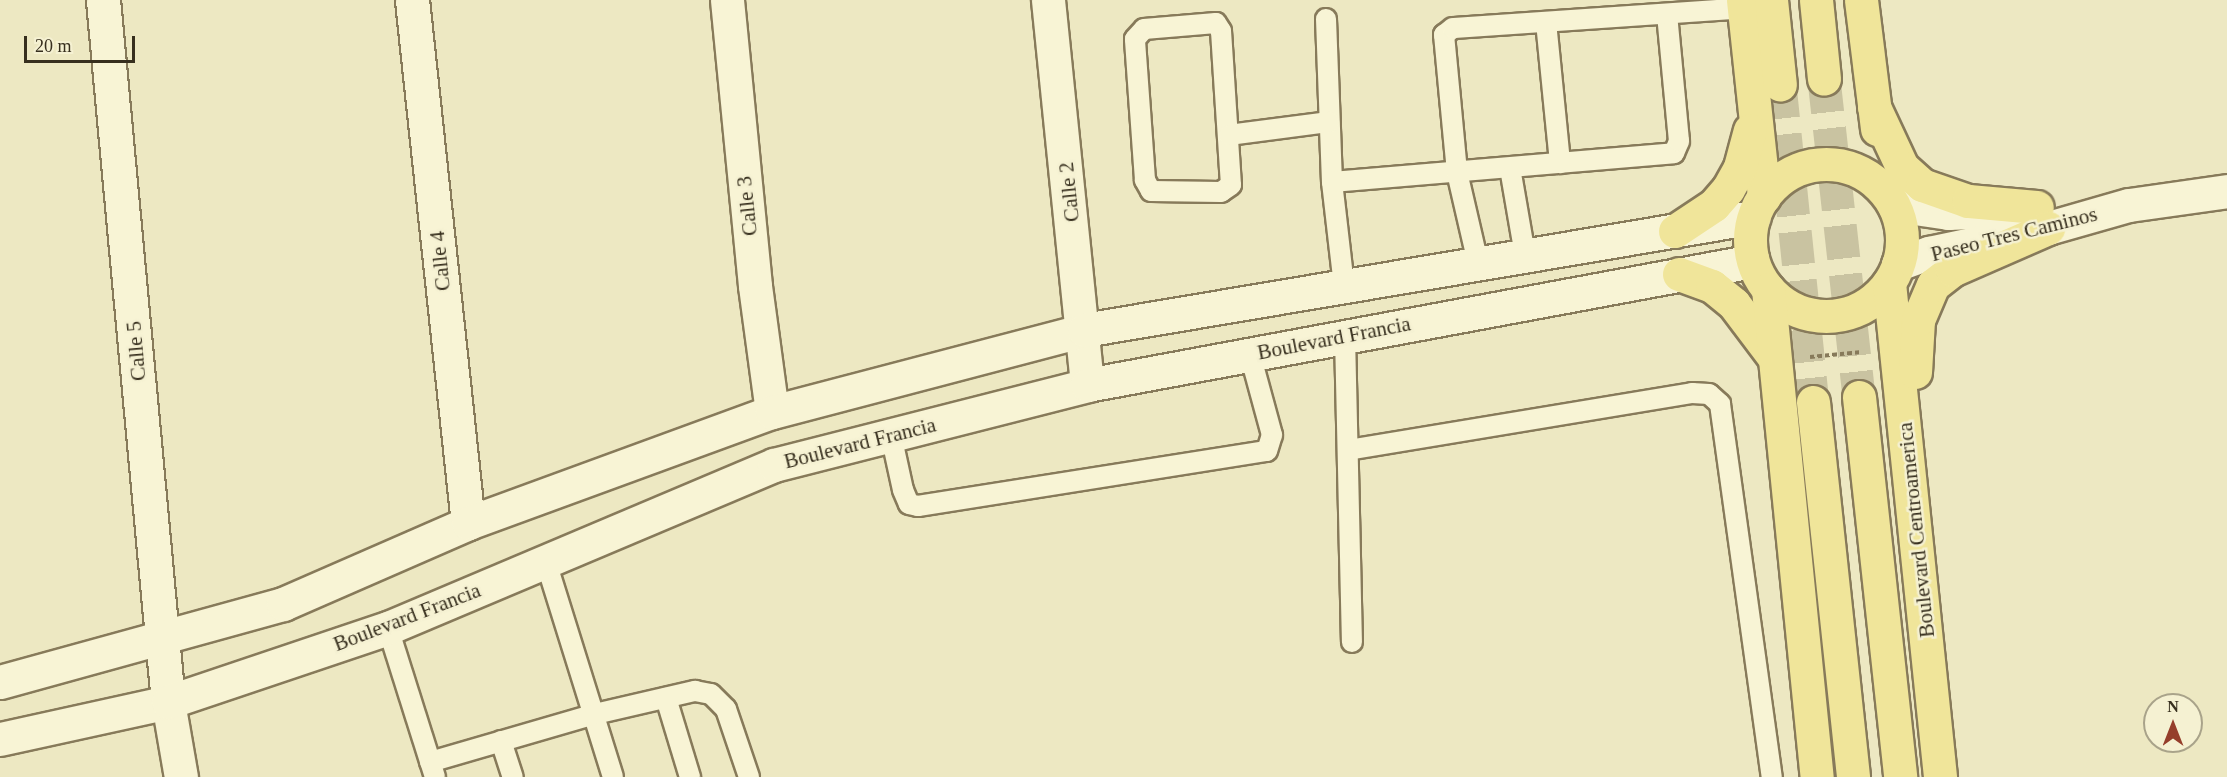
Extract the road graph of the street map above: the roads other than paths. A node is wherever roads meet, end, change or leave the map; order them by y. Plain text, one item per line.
1 (104, 0) edge
2 (412, 0) edge
3 (727, 0) edge
4 (1048, 0) edge
5 (1816, 0) edge
6 (1861, 0) edge
7 (1753, 3) edge
8 (1667, 15) junction
9 (1326, 19) dead end
10 (1546, 22) junction
11 (1824, 79) tunnel mouth
12 (1780, 85) tunnel mouth
13 (1874, 107) junction
14 (1755, 114) junction
15 (1329, 122) junction
16 (1229, 135) junction
17 (1560, 163) junction
18 (1510, 168) junction
19 (1457, 172) junction
20 (1332, 182) junction
21 (2227, 191) edge
22 (1889, 198) junction
23 (1759, 207) junction
24 (2043, 217) junction
25 (1676, 231) junction
26 (1525, 255) junction
27 (1478, 263) junction
28 (1679, 274) junction
29 (1894, 274) junction
30 (1760, 275) junction
31 (1344, 286) junction
32 (1084, 330) junction
33 (1345, 336) junction
34 (1250, 354) junction
35 (1776, 361) junction
36 (1088, 385) junction
37 (1859, 398) tunnel mouth
38 (1813, 402) tunnel mouth
39 (772, 412) junction
40 (891, 435) junction
41 (1348, 450) junction
42 (1912, 476) junction
43 (468, 523) junction
44 (546, 562) junction
45 (388, 628) junction
46 (163, 639) junction
47 (1352, 642) dead end
48 (0, 682) edge
49 (666, 698) junction
50 (168, 702) junction
51 (595, 714) junction
52 (0, 739) edge
53 (501, 741) junction
54 (432, 770) edge
55 (182, 777) edge
56 (513, 777) edge
57 (612, 777) edge
58 (690, 777) edge
59 (749, 777) edge
60 (1772, 777) edge
61 (1817, 777) edge
62 (1853, 777) edge
63 (1900, 777) edge
64 (1940, 777) edge

1 - 46 street, Calle 5
2 - 43 street, Calle 4
3 - 39 street, Calle 3
4 - 32 street, Calle 2
5 - 11 main road
6 - 13 main road
7 - 8 lane
7 - 12 main road
7 - 14 main road
8 - 10 lane
8 - 17 lane
9 - 15 lane
10 - 17 lane
10 - 19 lane
13 - 22 main road
13 - 24 main road
14 - 23 main road
14 - 25 main road
15 - 16 lane
15 - 20 lane
16 - 16 lane
17 - 18 lane
18 - 19 lane
18 - 26 lane
19 - 20 lane
19 - 27 lane
20 - 31 lane
21 - 24 street, Paseo Tres Caminos
22 - 23 main road
22 - 24 street, Paseo Tres Caminos
22 - 29 main road
23 - 25 street
23 - 30 main road
24 - 29 street, Paseo Tres Caminos
24 - 42 main road
25 - 26 street
26 - 27 street
27 - 31 street
28 - 30 street, Boulevard Francia
28 - 33 street, Boulevard Francia
28 - 35 main road
29 - 30 main road
29 - 42 main road, Boulevard Centroamerica
30 - 35 main road
31 - 32 street
32 - 36 street, Calle 2
32 - 39 street
33 - 34 street, Boulevard Francia
33 - 41 lane
34 - 36 street, Boulevard Francia
34 - 40 lane
35 - 61 main road
36 - 40 street, Boulevard Francia
37 - 63 main road, Boulevard Centroamerica
38 - 62 main road
39 - 43 street
40 - 44 street, Boulevard Francia
41 - 47 lane
41 - 60 lane
42 - 64 main road, Boulevard Centroamerica
43 - 46 street
44 - 45 street, Boulevard Francia
44 - 51 lane
45 - 50 street, Boulevard Francia
45 - 54 lane
46 - 48 street
46 - 50 street, Calle 5
49 - 51 lane
49 - 58 lane
49 - 59 lane
50 - 52 street, Boulevard Francia
50 - 55 street, Calle 5
51 - 53 lane
51 - 57 lane
53 - 54 lane
53 - 56 lane

